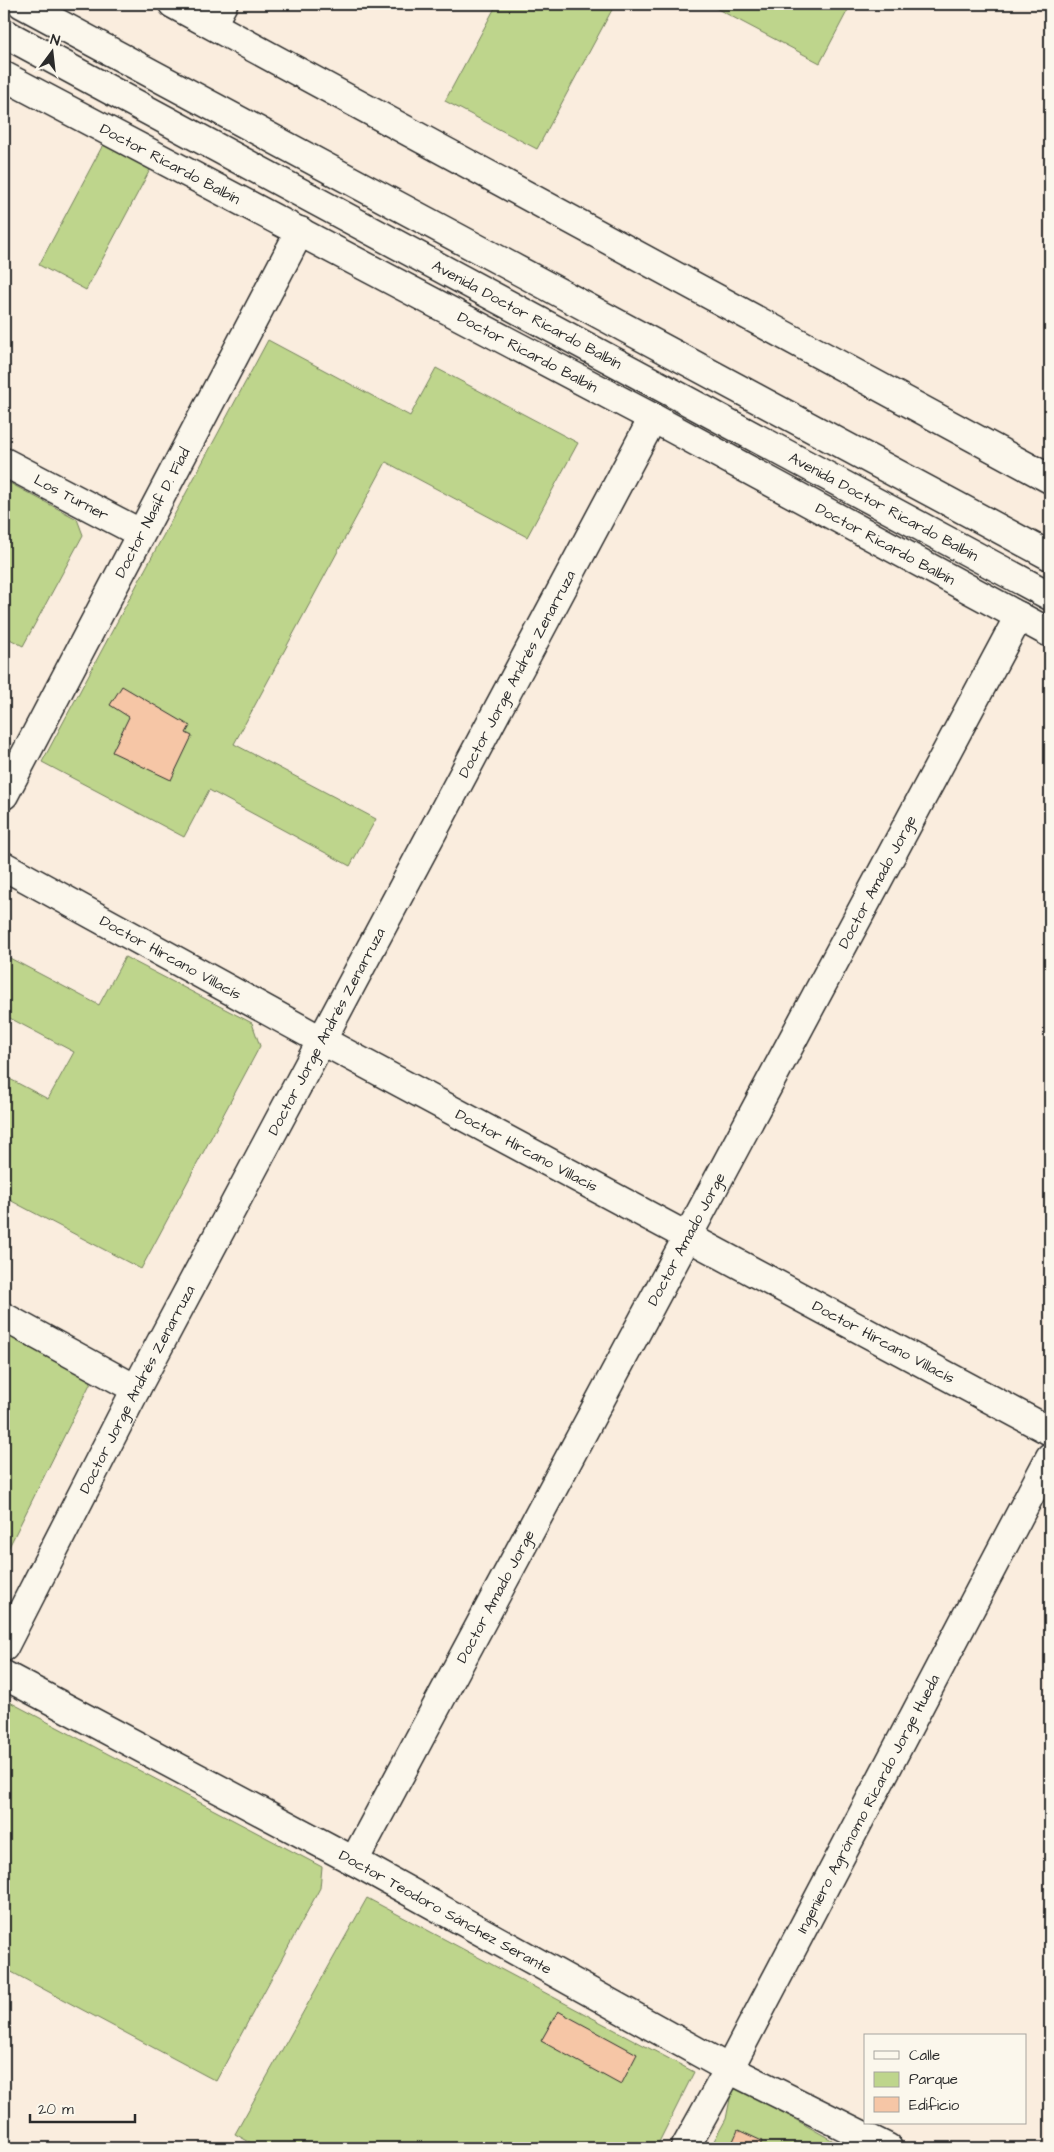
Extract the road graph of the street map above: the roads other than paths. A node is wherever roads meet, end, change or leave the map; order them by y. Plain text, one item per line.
1 (22, 4) edge
2 (173, 4) edge
3 (217, 14) edge
4 (4, 33) edge
5 (4, 76) edge
6 (300, 231) junction
7 (653, 418) junction
8 (4, 462) edge
9 (1050, 479) edge
10 (140, 533) junction
11 (1050, 556) edge
12 (1050, 596) edge
13 (1019, 616) junction
14 (1050, 633) edge
15 (4, 795) edge
16 (4, 866) edge
17 (320, 1040) junction
18 (688, 1235) junction
19 (4, 1317) edge
20 (136, 1389) junction
21 (1050, 1431) edge
22 (1050, 1457) edge
23 (4, 1647) edge
24 (4, 1675) edge
25 (354, 1861) junction
26 (729, 2069) junction
27 (685, 2148) edge
28 (888, 2148) edge

1 - 11 street
2 - 3 street
3 - 9 street
4 - 12 street, Avenida Doctor Ricardo Balbín
5 - 6 street, Doctor Ricardo Balbín
6 - 7 street, Doctor Ricardo Balbín
6 - 10 street, Doctor Nasif D. Fiad
7 - 13 street, Doctor Ricardo Balbín
7 - 17 street, Doctor Jorge Andrés Zenarruza
8 - 10 street, Los Turner
10 - 15 street, Doctor Nasif D. Fiad
13 - 14 street, Doctor Ricardo Balbín
13 - 18 street, Doctor Amado Jorge
16 - 17 street, Doctor Hircano Villacís
17 - 18 street, Doctor Hircano Villacís
17 - 20 street, Doctor Jorge Andrés Zenarruza
18 - 21 street, Doctor Hircano Villacís
18 - 25 street, Doctor Amado Jorge
19 - 20 street
20 - 23 street, Doctor Jorge Andrés Zenarruza
22 - 26 street, Ingeniero Agrónomo Ricardo Jorge Hueda
24 - 25 street, Doctor Teodoro Sánchez Serante
25 - 26 street, Doctor Teodoro Sánchez Serante
26 - 27 street, Ingeniero Agrónomo Ricardo Jorge Hueda
26 - 28 street, Doctor Teodoro Sánchez Serante

